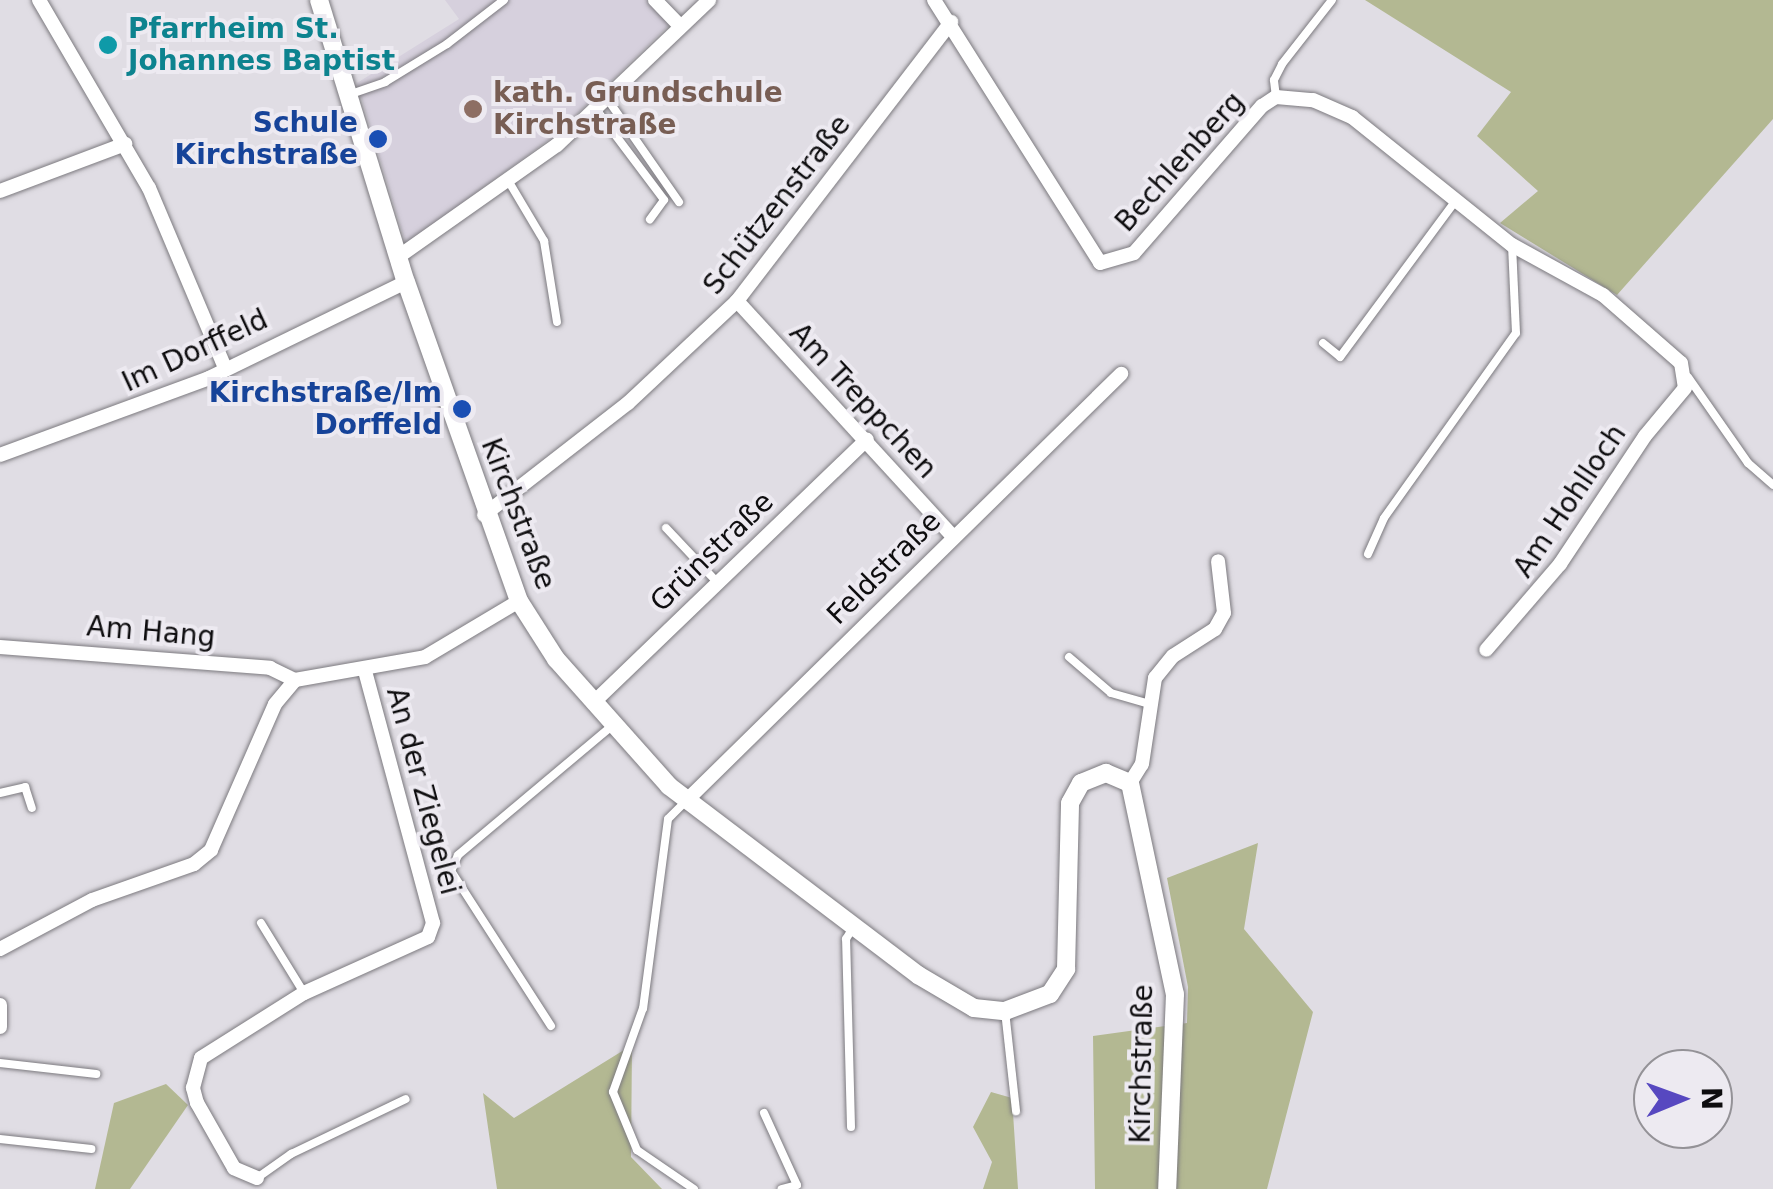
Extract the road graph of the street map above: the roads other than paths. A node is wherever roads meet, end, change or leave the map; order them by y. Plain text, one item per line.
1 (39, 0) edge
2 (319, 0) edge
3 (504, 0) edge
4 (654, 0) edge
5 (709, 0) edge
6 (934, 0) edge
7 (1332, 0) edge
8 (951, 22) junction
9 (680, 27) junction
10 (348, 95) junction
11 (606, 97) junction
12 (1276, 97) junction
13 (594, 108) junction
14 (125, 144) junction
15 (509, 182) junction
16 (0, 191) edge
17 (679, 202) dead end
18 (1454, 203) junction
19 (650, 218) dead end
20 (1512, 245) junction
21 (398, 258) junction
22 (406, 282) junction
23 (736, 301) junction
24 (557, 322) dead end
25 (1323, 343) dead end
26 (226, 368) junction
27 (1120, 374) dead end
28 (1688, 377) junction
29 (867, 439) junction
30 (0, 455) edge
31 (1773, 486) edge
32 (484, 515) junction
33 (666, 528) dead end
34 (952, 536) junction
35 (1368, 554) dead end
36 (1218, 561) dead end
37 (716, 582) junction
38 (519, 601) junction
39 (0, 646) edge
40 (1486, 650) dead end
41 (1070, 657) dead end
42 (365, 672) junction
43 (295, 680) junction
44 (593, 703) junction
45 (1148, 703) junction
46 (613, 725) junction
47 (1130, 783) junction
48 (0, 793) edge
49 (686, 802) junction
50 (32, 808) dead end
51 (261, 923) dead end
52 (853, 928) junction
53 (0, 949) edge
54 (304, 993) junction
55 (0, 1005) edge
56 (1006, 1011) junction
57 (551, 1026) dead end
58 (0, 1027) edge
59 (0, 1063) edge
60 (96, 1074) dead end
61 (406, 1100) dead end
62 (1016, 1111) dead end
63 (764, 1113) dead end
64 (851, 1126) dead end
65 (0, 1139) edge
66 (91, 1149) dead end
67 (257, 1178) joint
68 (694, 1189) edge
69 (782, 1189) edge
70 (1167, 1189) edge

1 - 14 street
2 - 10 street, Kirchstraße
3 - 10 lane
4 - 9 street
5 - 9 street
6 - 8 street, Bechlenberg
7 - 12 lane
8 - 12 street, Bechlenberg
8 - 23 street, Schützenstraße
9 - 11 street
10 - 21 street, Kirchstraße
11 - 13 street
11 - 17 lane
12 - 18 street, Bechlenberg
13 - 15 street
13 - 19 lane
14 - 16 street
14 - 26 street
15 - 21 street
15 - 24 lane
18 - 20 street, Bechlenberg
18 - 25 lane
20 - 28 street, Bechlenberg
20 - 35 lane
21 - 22 street, Kirchstraße
22 - 26 street, Im Dorffeld
22 - 32 street, Kirchstraße
23 - 29 street, Am Treppchen
23 - 32 street, Schützenstraße
26 - 30 street, Im Dorffeld
27 - 34 street, Feldstraße
28 - 31 lane, Bechlenberg
28 - 40 street, Am Hohlloch
29 - 34 street, Am Treppchen
29 - 37 street, Grünstraße
32 - 38 street, Kirchstraße
33 - 37 lane
34 - 49 street, Feldstraße
36 - 45 street
37 - 44 street, Grünstraße
38 - 42 street
38 - 44 street, Kirchstraße
39 - 43 street, Am Hang
41 - 45 lane
42 - 43 street
42 - 54 street, An der Ziegelei
43 - 53 street
44 - 46 street, Kirchstraße
45 - 47 street
46 - 49 street, Kirchstraße
46 - 57 lane
47 - 56 street
47 - 70 street, Kirchstraße
48 - 50 lane
49 - 52 street, Kirchstraße
49 - 68 lane
51 - 54 lane
52 - 56 street, Kirchstraße
52 - 64 lane
54 - 67 street, An der Ziegelei
55 - 58 street
56 - 62 lane
59 - 60 lane
61 - 67 lane
63 - 69 lane
65 - 66 lane

